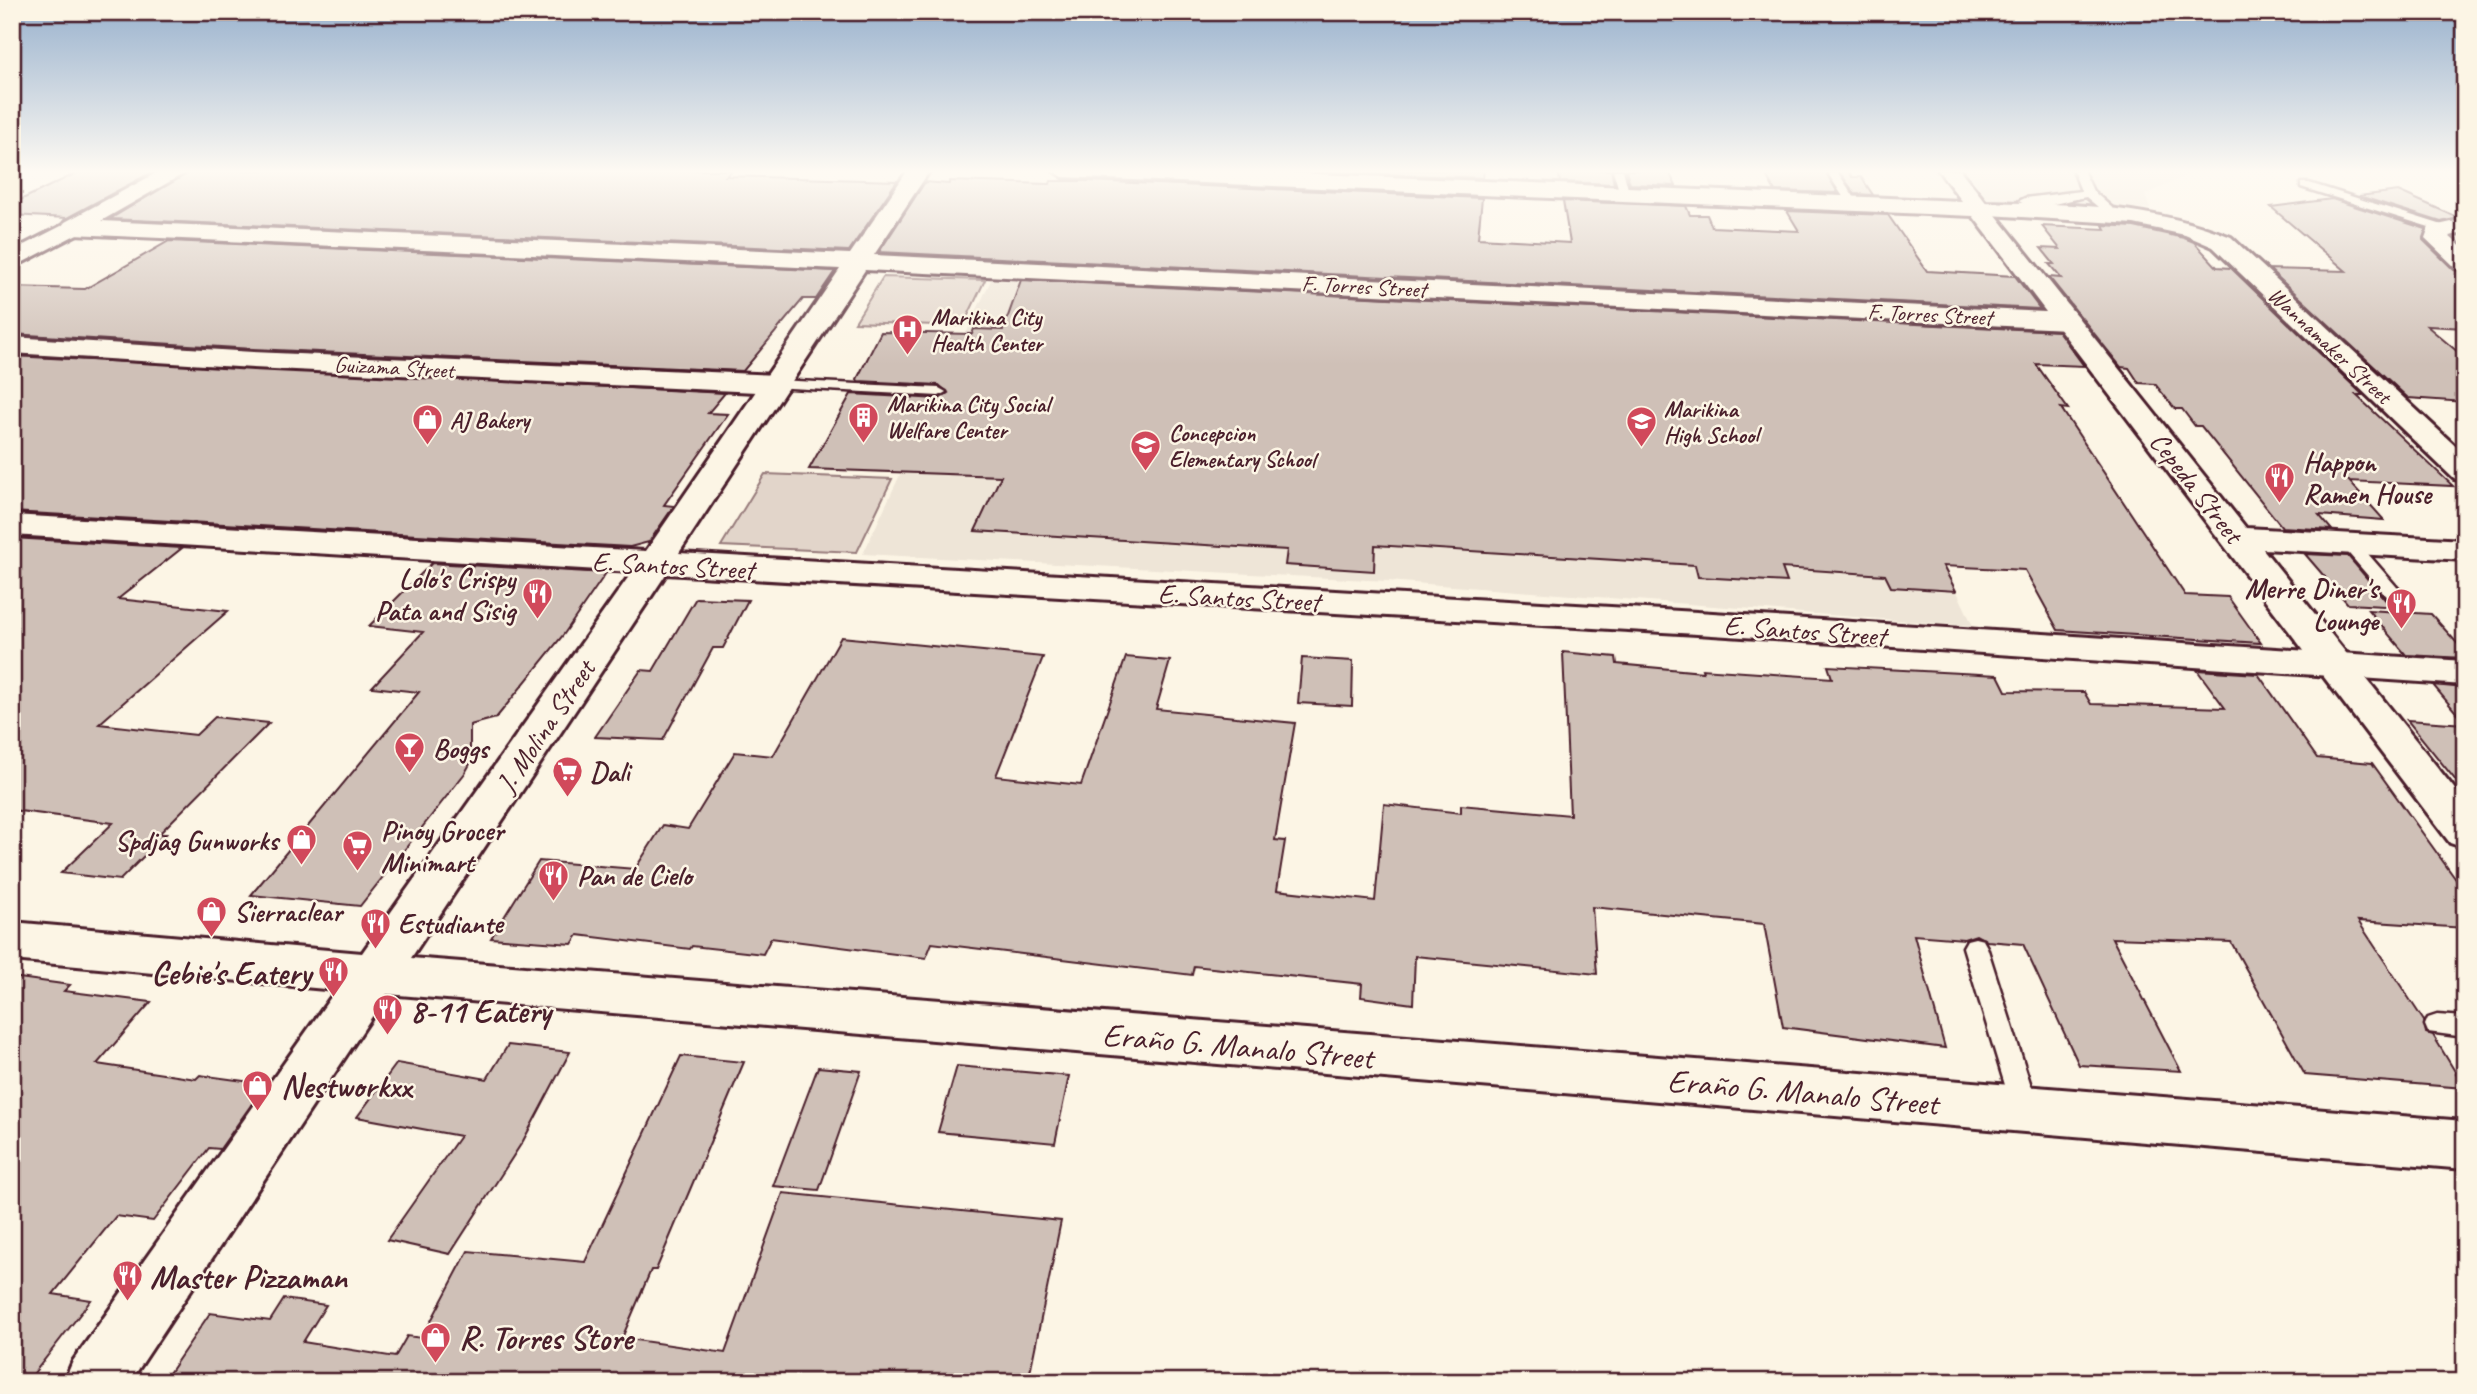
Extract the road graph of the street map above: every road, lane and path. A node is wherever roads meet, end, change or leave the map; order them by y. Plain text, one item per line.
1 (59, 235) edge
2 (254, 235) edge
3 (877, 235) edge
4 (2001, 235) edge
5 (2205, 235) edge
6 (2437, 235) edge
7 (12, 261) edge
8 (859, 262) junction
9 (2465, 263) edge
10 (2067, 321) junction
11 (12, 345) edge
12 (776, 384) junction
13 (939, 391) dead end
14 (2465, 472) edge
15 (28, 523) edge
16 (2235, 537) junction
17 (2349, 543) junction
18 (2465, 550) edge
19 (655, 564) junction
20 (2396, 597) dead end
21 (2335, 665) junction
22 (2465, 673) edge
23 (2465, 832) edge
24 (12, 942) edge
25 (1975, 947) dead end
26 (374, 974) junction
27 (2437, 1025) dead end
28 (2465, 1027) edge
29 (2025, 1109) junction
30 (2465, 1145) edge
31 (94, 1382) edge

1 - 7 street
2 - 8 street, F. Torres Street
3 - 8 street, J. Molina Street
4 - 10 street, Cepeda Street
5 - 14 street, Wannamaker Street
6 - 9 street
8 - 10 street, F. Torres Street
8 - 12 street, J. Molina Street
10 - 16 street, Cepeda Street
11 - 12 street, Guizama Street
12 - 13 lane
12 - 19 street, J. Molina Street
15 - 19 street, E. Santos Street
16 - 17 street
16 - 21 street, Cepeda Street
17 - 18 street
17 - 20 lane
19 - 21 street, E. Santos Street
19 - 26 street, J. Molina Street
21 - 22 street, E. Santos Street
21 - 23 street, Cepeda Street
24 - 26 street, Eraño G. Manalo Street
25 - 29 lane
26 - 29 street, Eraño G. Manalo Street
26 - 31 street, J. Molina Street
27 - 28 lane
29 - 30 street, Eraño G. Manalo Street

